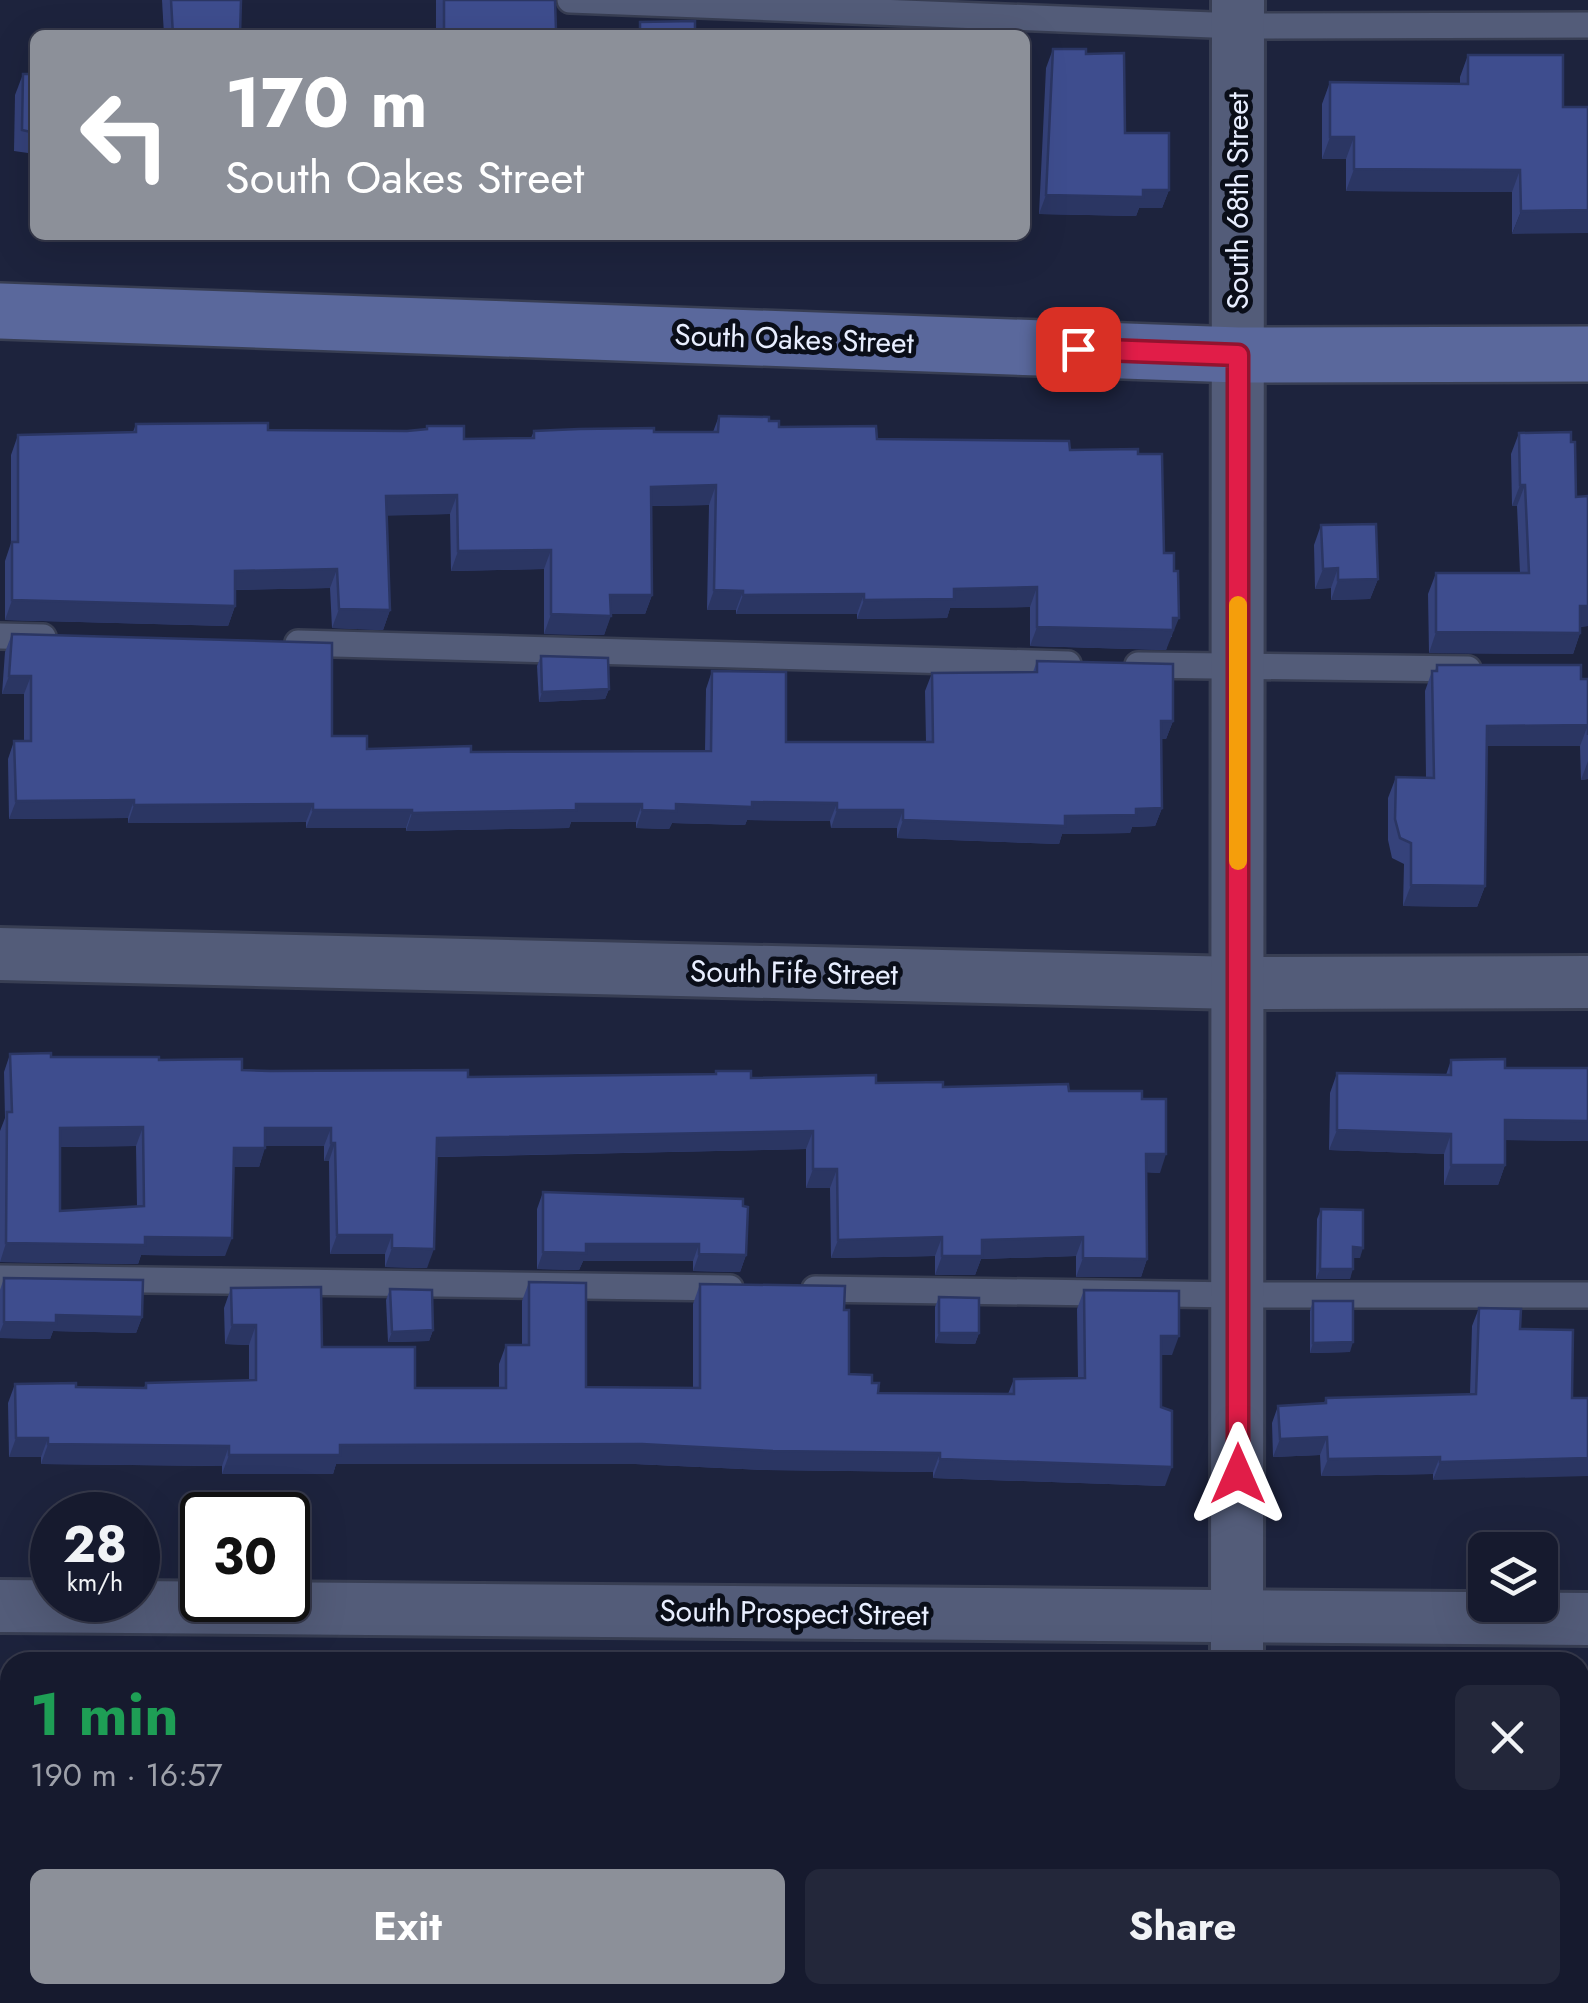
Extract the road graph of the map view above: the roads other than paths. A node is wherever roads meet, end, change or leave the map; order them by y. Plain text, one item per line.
1 (570, 0) edge
2 (1238, 13) edge
3 (1588, 25) edge
4 (0, 311) edge
5 (1588, 354) edge
6 (1238, 355) junction
7 (0, 636) edge
8 (60, 637) edge
9 (280, 643) edge
10 (1238, 668) junction
11 (1491, 670) edge
12 (0, 954) edge
13 (1588, 982) edge
14 (1238, 983) junction
15 (0, 1278) edge
16 (758, 1288) edge
17 (798, 1289) edge
18 (1238, 1295) junction
19 (1588, 1295) edge
20 (0, 1606) edge
21 (1588, 1619) edge
22 (1238, 1640) edge

1 - 2 lane
2 - 3 lane
2 - 6 street, South 68th Street
4 - 6 street, South Oakes Street
5 - 6 street, South Oakes Street
6 - 10 street, South 68th Street
7 - 8 lane
9 - 10 lane
10 - 11 lane
10 - 14 street, South 68th Street
12 - 14 street, South Fife Street
13 - 14 street, South Fife Street
14 - 18 street, South 68th Street
15 - 16 lane
17 - 18 lane
18 - 19 lane
18 - 22 street, South 68th Street
20 - 22 street, South Prospect Street
21 - 22 street, South Prospect Street

